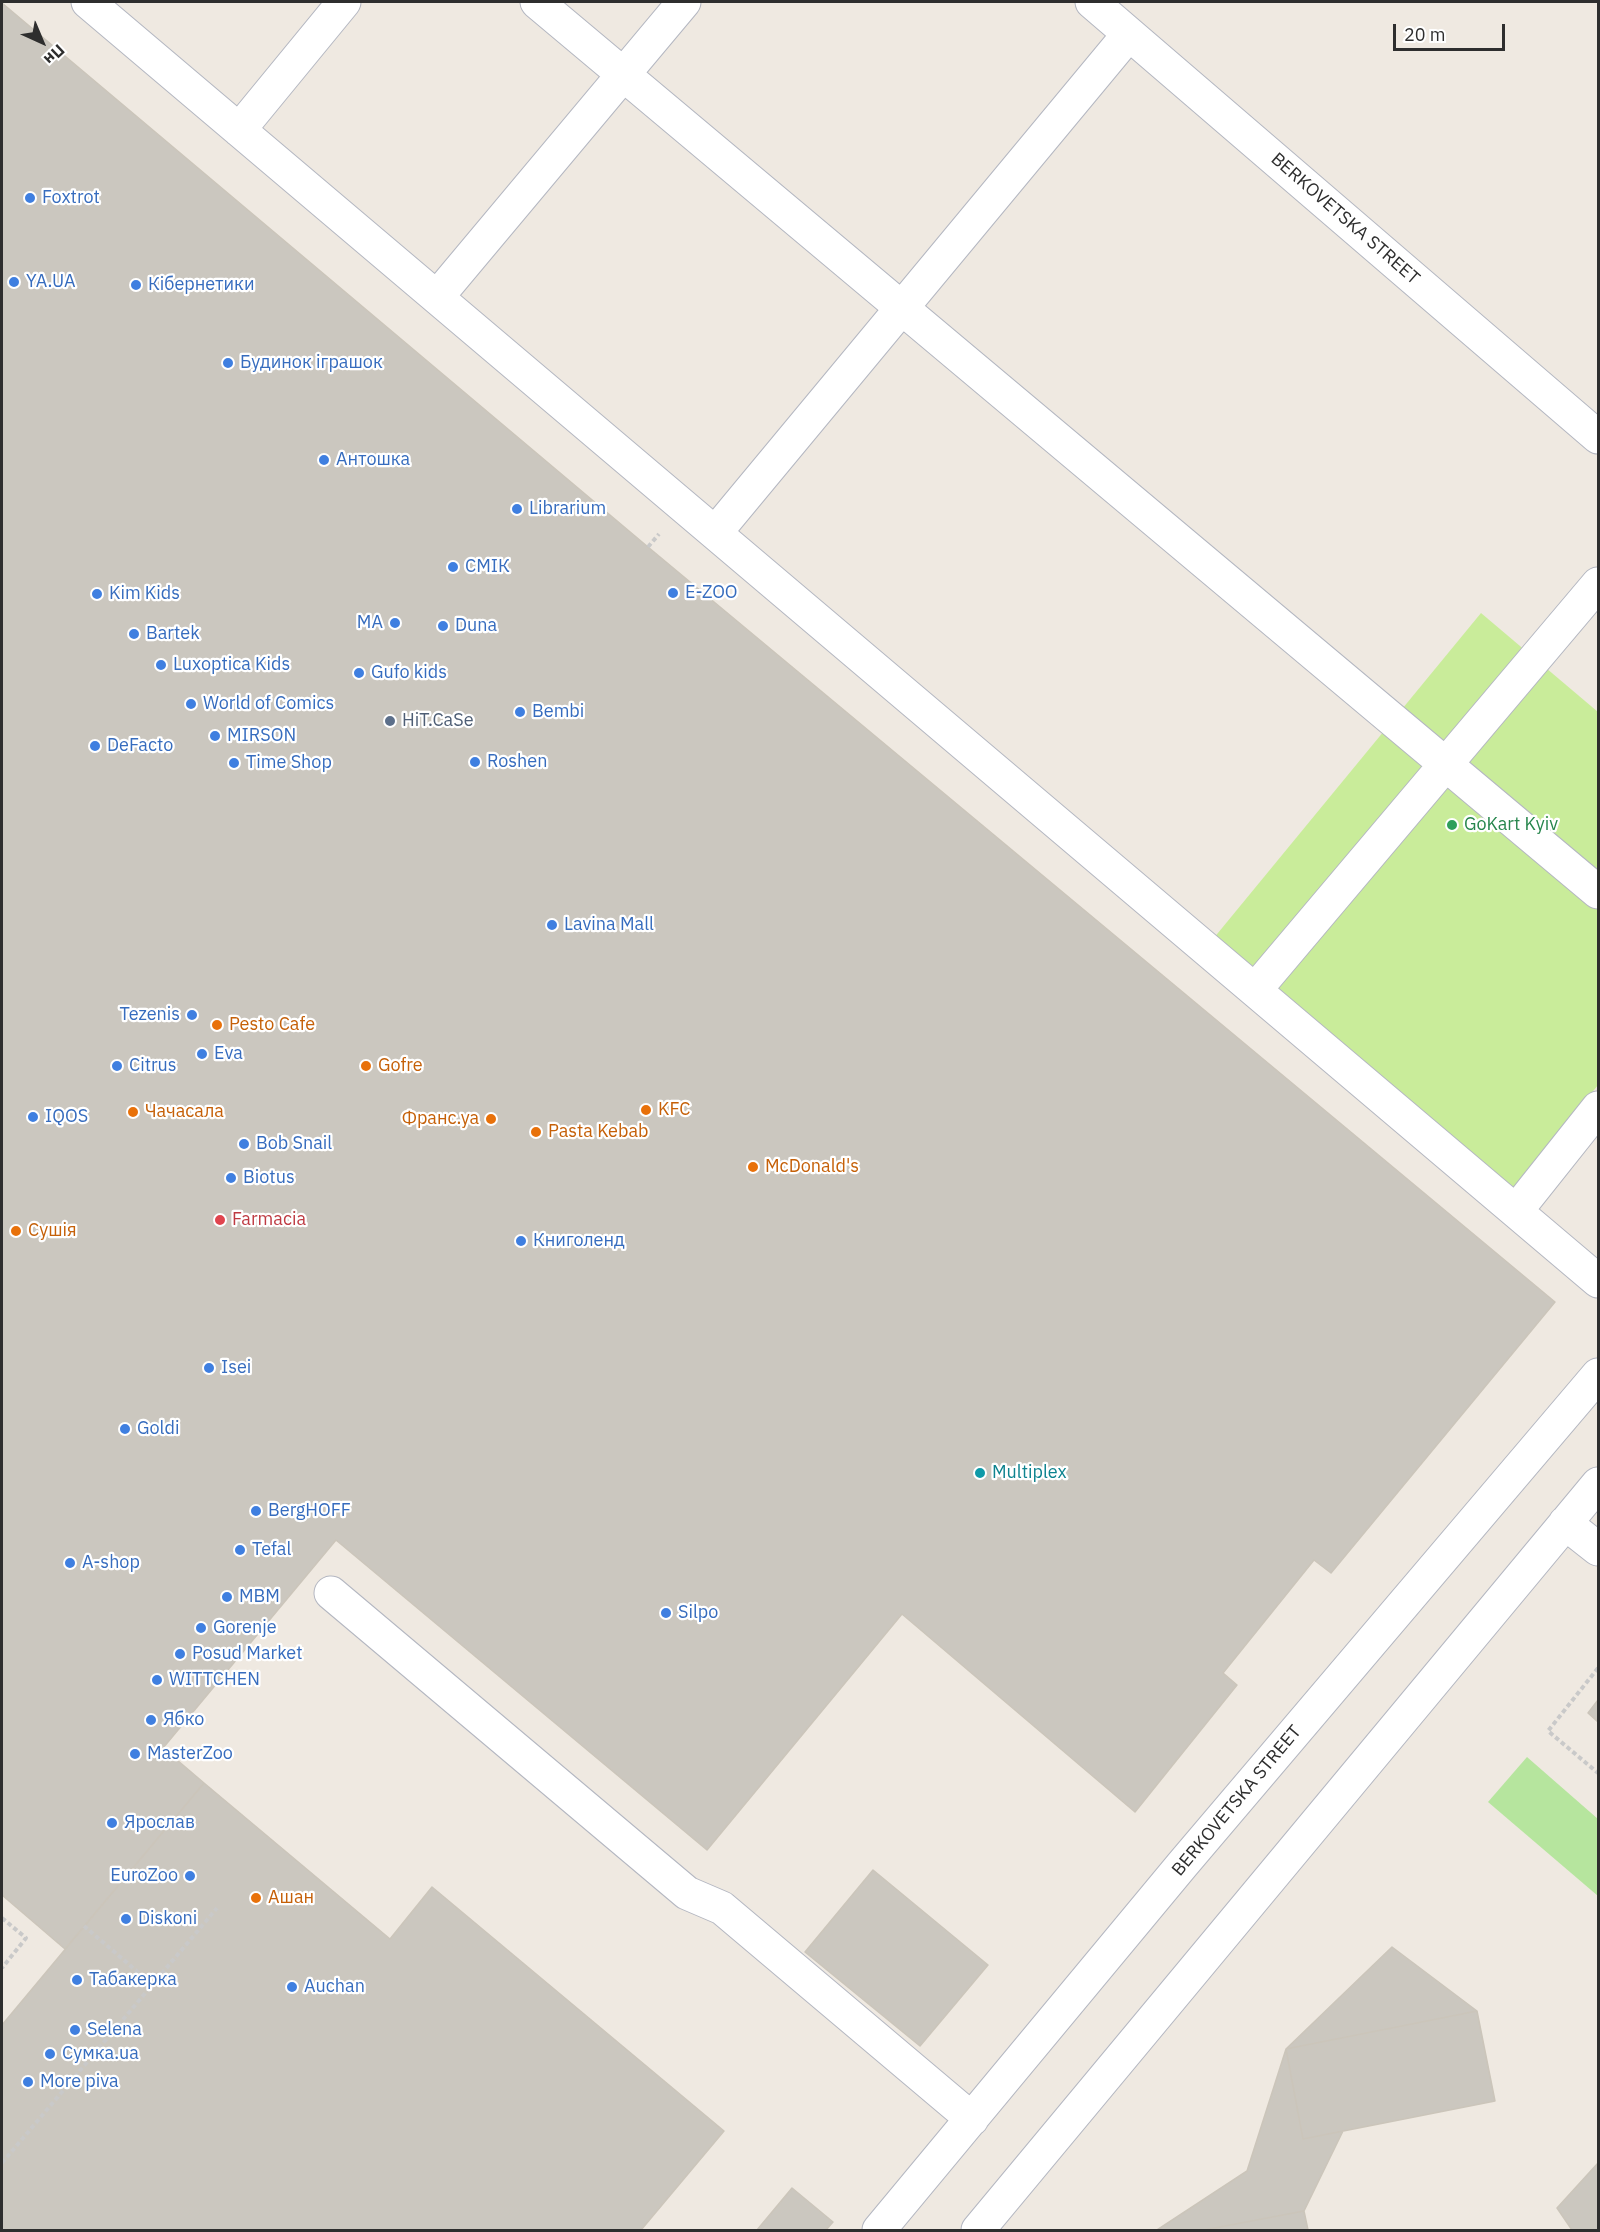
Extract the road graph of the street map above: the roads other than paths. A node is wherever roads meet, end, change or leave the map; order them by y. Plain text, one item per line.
1 (88, 2) edge
2 (344, 2) edge
3 (537, 2) edge
4 (684, 2) edge
5 (1092, 2) edge
6 (1129, 34) junction
7 (623, 74) junction
8 (239, 130) junction
9 (437, 297) junction
10 (902, 308) junction
11 (1599, 437) edge
12 (715, 533) junction
13 (1599, 584) edge
14 (1445, 763) junction
15 (1599, 892) edge
16 (1255, 990) junction
17 (1599, 1108) edge
18 (1516, 1211) junction
19 (1599, 1281) edge
20 (1599, 1375) edge
21 (1599, 1484) edge
22 (1565, 1523) junction
23 (1599, 1549) edge
24 (331, 1593) dead end
25 (972, 2119) junction
26 (879, 2230) edge
27 (978, 2230) edge

1 - 8 street
2 - 8 street
3 - 7 street
4 - 7 street
5 - 6 street, BERKOVETSKA STREET
6 - 10 street
6 - 11 street, BERKOVETSKA STREET
7 - 9 street
7 - 10 street
8 - 9 street
9 - 12 street
10 - 12 street
10 - 14 street
12 - 16 street
13 - 14 street
14 - 15 street
14 - 16 street
16 - 18 street
17 - 18 street
18 - 19 street
20 - 25 street, BERKOVETSKA STREET
21 - 22 street
22 - 23 street
22 - 27 street
24 - 25 street
25 - 26 street, BERKOVETSKA STREET

